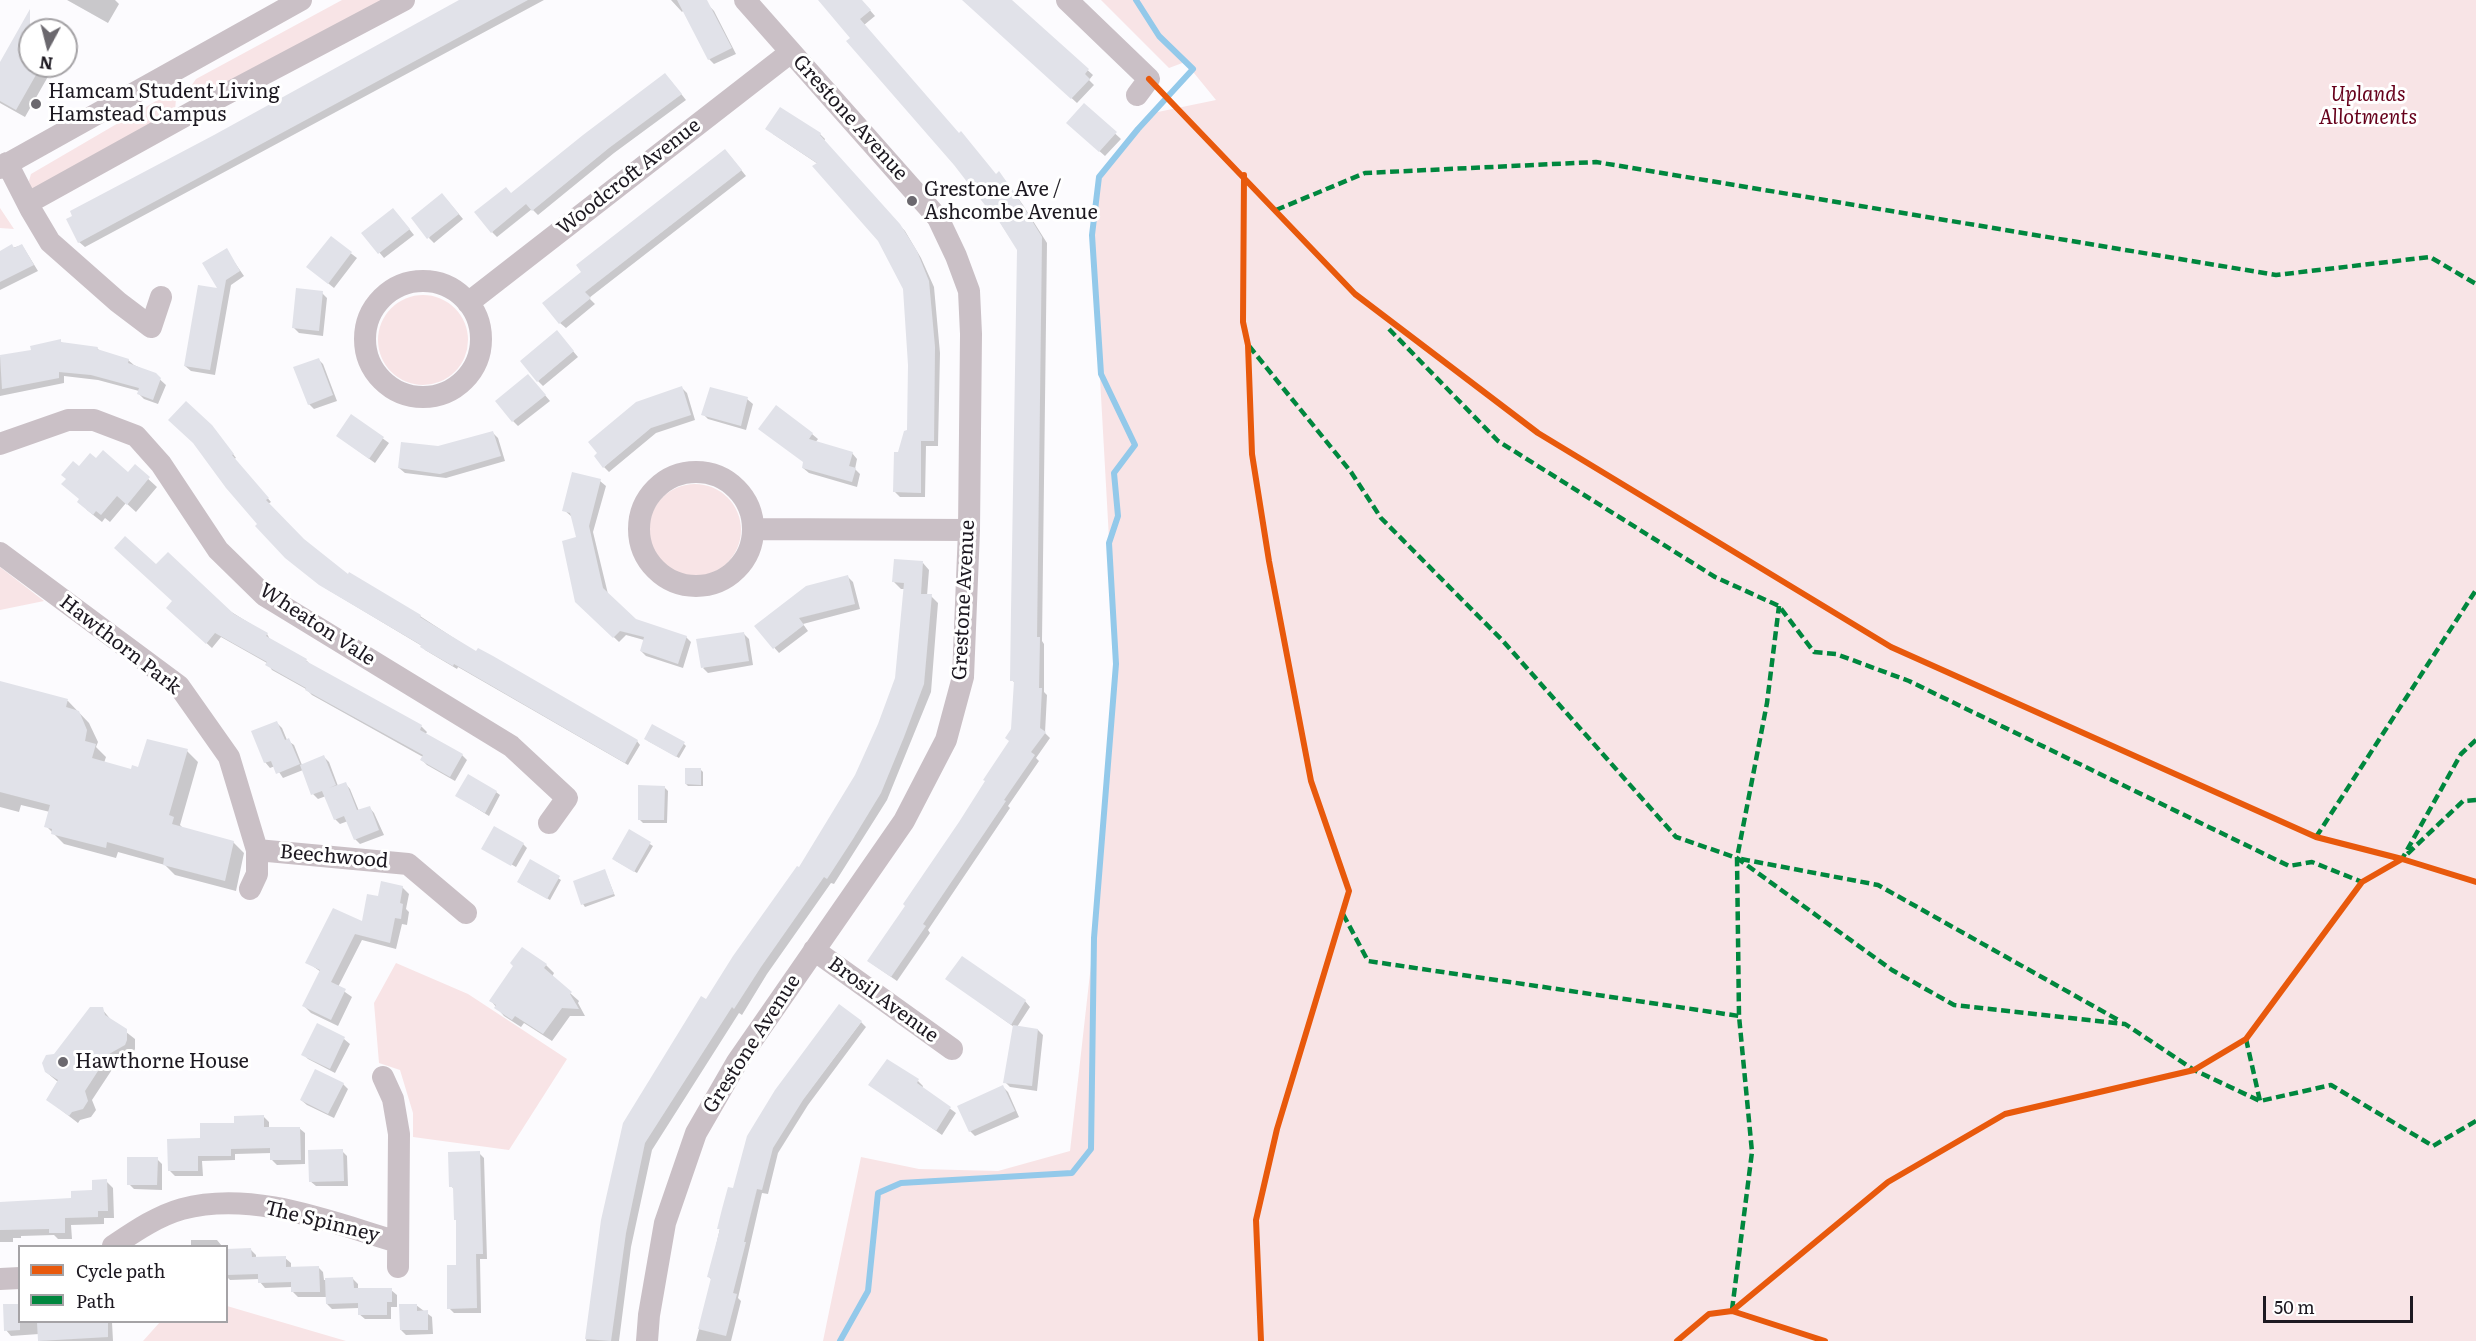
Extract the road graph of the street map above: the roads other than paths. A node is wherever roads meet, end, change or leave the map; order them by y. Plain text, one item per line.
1 (301, 0) edge
2 (404, 0) edge
3 (745, 0) edge
4 (1067, 0) edge
5 (791, 52) junction
6 (1137, 95) dead end
7 (4, 166) edge
8 (28, 203) junction
9 (161, 297) dead end
10 (468, 303) junction
11 (0, 444) edge
12 (754, 529) junction
13 (969, 530) junction
14 (0, 553) edge
15 (549, 823) dead end
16 (257, 850) junction
17 (250, 889) dead end
18 (466, 913) dead end
19 (814, 950) junction
20 (952, 1050) dead end
21 (383, 1077) dead end
22 (398, 1242) junction
23 (114, 1245) edge
24 (398, 1267) dead end
25 (18, 1278) edge
26 (0, 1279) edge
27 (647, 1341) edge

1 - 7 street
2 - 8 street
3 - 5 street, Grestone Avenue
4 - 6 street
5 - 10 street, Woodcroft Avenue
5 - 13 street, Grestone Avenue
7 - 8 street
8 - 9 street
10 - 10 street
11 - 15 street, Wheaton Vale
12 - 12 street
12 - 13 street
13 - 19 street, Grestone Avenue
14 - 16 street, Hawthorn Park
16 - 17 street, Hawthorn Park
16 - 18 street, Beechwood
19 - 20 street, Brosil Avenue
19 - 27 street, Grestone Avenue
21 - 22 street, The Spinney
22 - 23 street, The Spinney
22 - 24 street, The Spinney
25 - 26 street

